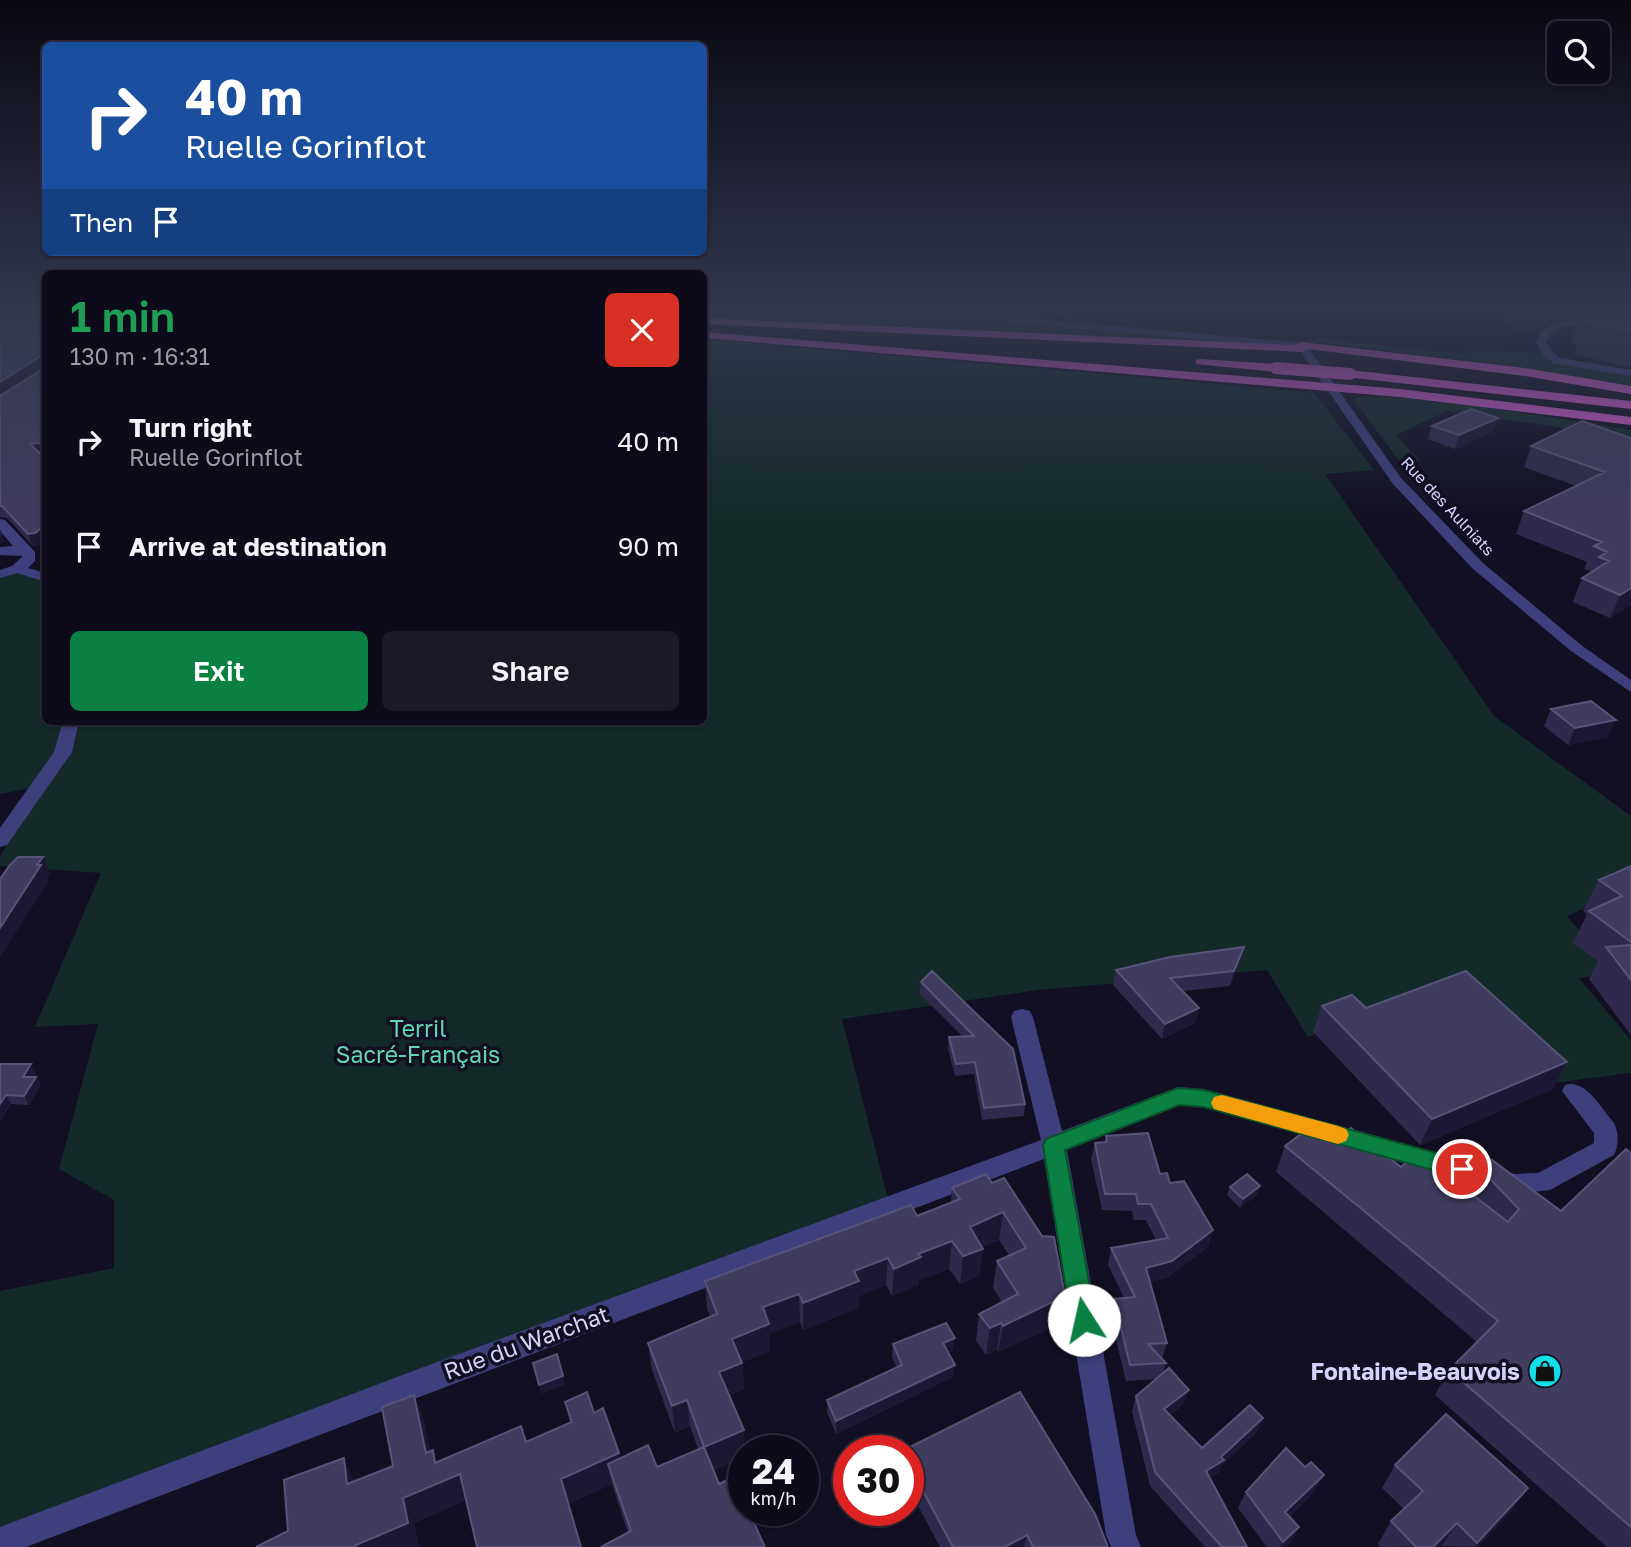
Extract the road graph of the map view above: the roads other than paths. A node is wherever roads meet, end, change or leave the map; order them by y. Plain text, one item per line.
1 (1208, 377) edge
2 (1323, 377) edge
3 (1330, 377) edge
4 (1346, 377) edge
5 (1556, 377) edge
6 (1331, 388) junction
7 (1631, 390) edge
8 (1631, 405) edge
9 (1631, 413) edge
10 (1631, 421) edge
11 (0, 523) edge
12 (23, 550) junction
13 (0, 551) edge
14 (17, 569) junction
15 (0, 574) edge
16 (42, 577) edge
17 (1631, 687) edge
18 (70, 725) edge
19 (0, 841) edge
20 (1023, 1017) dead end
21 (1573, 1091) dead end
22 (1054, 1145) junction
23 (0, 1542) edge
24 (1126, 1547) edge

1 - 6 highway
2 - 6 street, Rue des Aulniats
3 - 9 highway
4 - 8 highway, bridge
5 - 7 highway
6 - 10 highway
6 - 17 street, Rue des Aulniats
11 - 12 street
12 - 13 street
12 - 14 street
14 - 15 street
14 - 16 street
18 - 19 street
20 - 22 street
21 - 22 street, Rue du Warchat
22 - 23 street, Rue du Warchat
22 - 24 street

